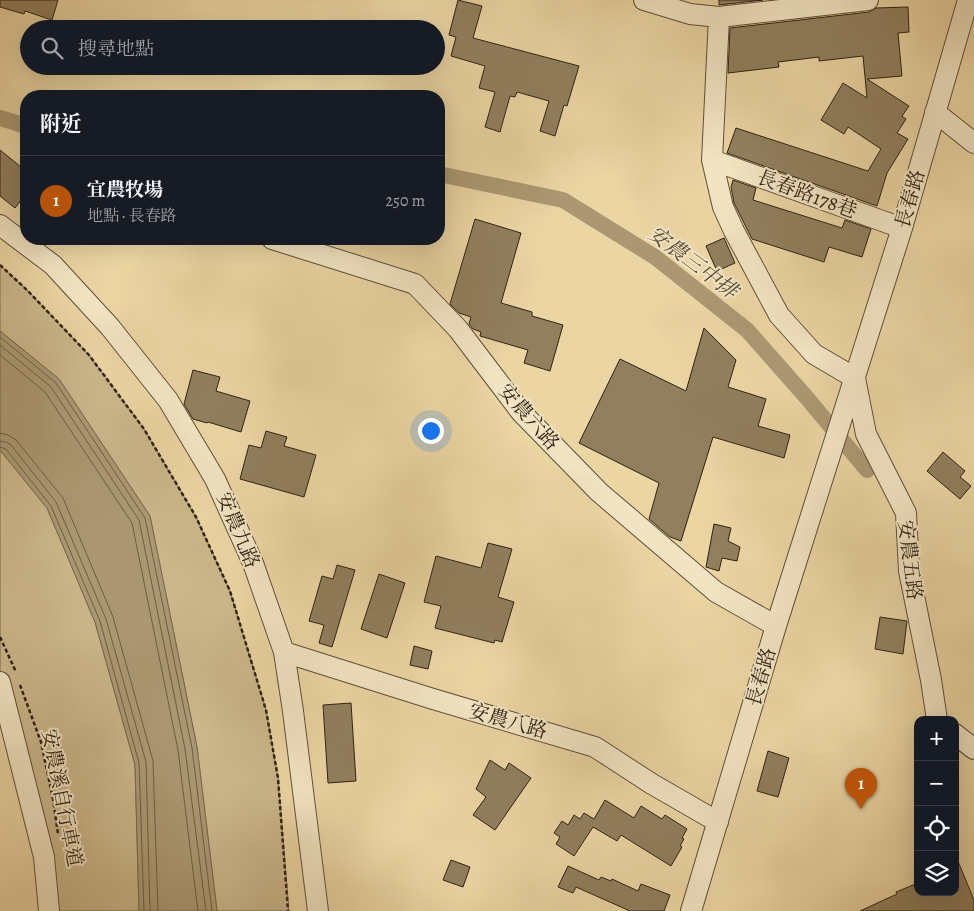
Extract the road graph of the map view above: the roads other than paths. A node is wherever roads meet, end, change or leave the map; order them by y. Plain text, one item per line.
1 (644, 0) edge
2 (868, 0) edge
3 (968, 0) edge
4 (818, 2) edge
5 (750, 7) edge
6 (719, 17) junction
7 (935, 112) junction
8 (974, 144) edge
9 (712, 160) junction
10 (902, 228) junction
11 (31, 245) edge
12 (291, 245) edge
13 (855, 378) junction
14 (776, 626) junction
15 (284, 652) junction
16 (12, 679) edge
17 (936, 716) edge
18 (959, 737) edge
19 (974, 749) edge
20 (718, 822) junction
21 (49, 911) edge
22 (318, 911) edge
23 (691, 911) edge

1 - 6 street
2 - 4 street
3 - 7 street, 長春路
4 - 5 street
5 - 6 street
6 - 9 street
7 - 8 street
7 - 10 street, 長春路
9 - 10 street, 長春路178巷
9 - 13 street
10 - 13 street, 長春路
11 - 15 street, 安農九路
12 - 14 street, 安農六路
13 - 14 street, 長春路
13 - 17 street, 安農五路
14 - 20 street, 長春路
15 - 20 street, 安農八路
15 - 22 street, 安農九路
16 - 21 street
18 - 19 street
20 - 23 street, 長春路

